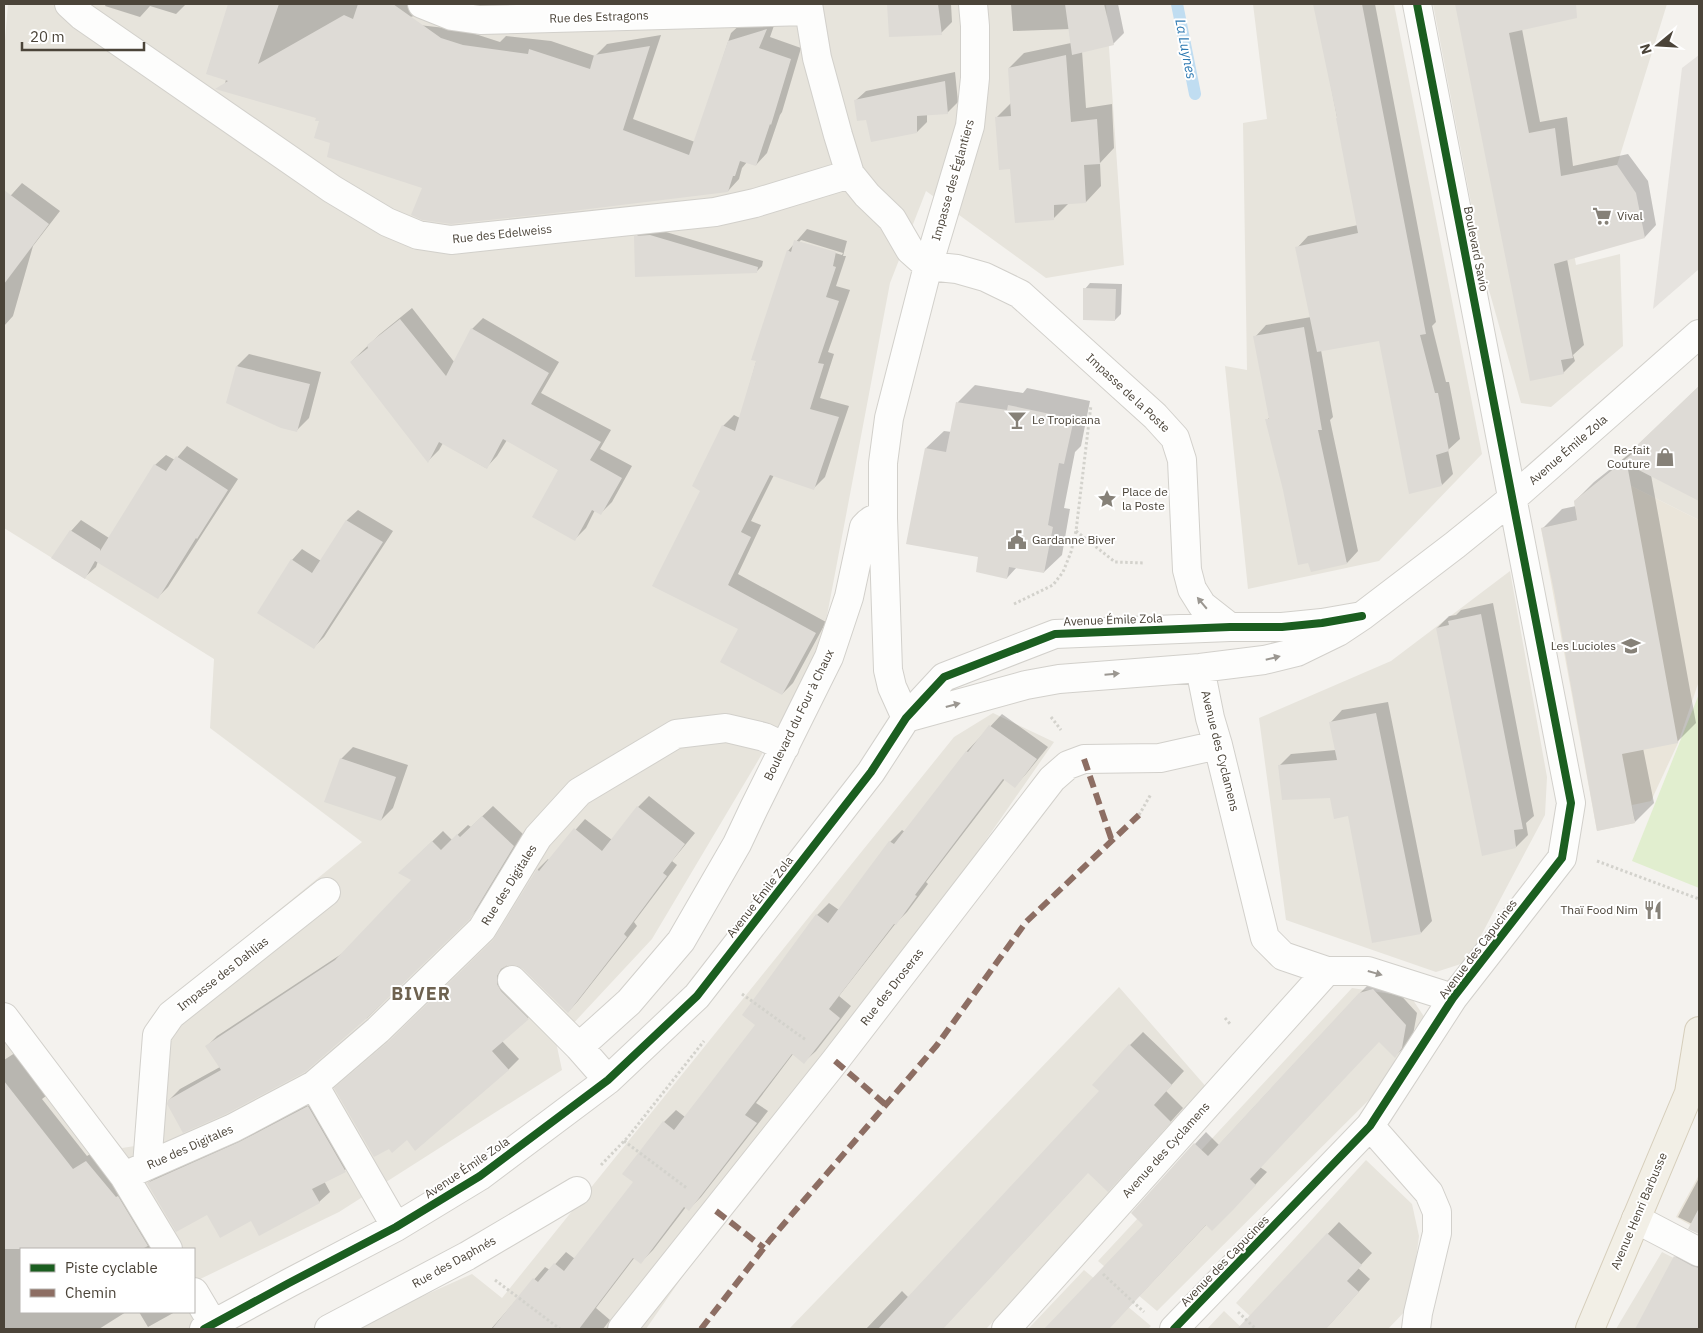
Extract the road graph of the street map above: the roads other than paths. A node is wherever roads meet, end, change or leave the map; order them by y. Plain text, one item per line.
1 (69, 4) edge
2 (422, 4) edge
3 (973, 4) edge
4 (1417, 4) edge
5 (808, 7) edge
6 (850, 174) junction
7 (928, 266) junction
8 (1699, 334) edge
9 (1512, 498) junction
10 (883, 518) junction
11 (1362, 616) junction
12 (1230, 627) junction
13 (1200, 668) junction
14 (906, 718) junction
15 (1218, 745) junction
16 (785, 747) junction
17 (326, 892) dead end
18 (1327, 972) junction
19 (512, 980) dead end
20 (1453, 998) junction
21 (4, 1017) edge
22 (1699, 1031) edge
23 (579, 1047) junction
24 (608, 1080) junction
25 (314, 1086) junction
26 (1694, 1086) edge
27 (1370, 1126) junction
28 (135, 1171) junction
29 (577, 1191) dead end
30 (1636, 1219) junction
31 (396, 1227) junction
32 (168, 1248) edge
33 (1699, 1252) edge
34 (195, 1293) edge
35 (221, 1325) edge
36 (329, 1329) edge
37 (622, 1329) edge
38 (1006, 1329) edge
39 (1174, 1329) edge
40 (1416, 1329) edge
41 (1590, 1329) edge

1 - 6 street, Rue des Edelweiss
2 - 5 street, Rue des Estragons
3 - 7 street, Impasse des Églantiers
4 - 9 street, Boulevard Savio
5 - 6 street
6 - 7 street
7 - 10 street
12 -> 7 street, Impasse de la Poste
8 - 9 street, Avenue Émile Zola
9 - 11 street, Avenue Émile Zola
9 - 20 street, Avenue des Capucines
10 - 14 street
10 - 16 street, Boulevard du Four à Chaux
11 - 12 street, Avenue Émile Zola
13 -> 11 street, Avenue Émile Zola
12 - 14 street, Avenue Émile Zola
14 -> 13 street, Avenue Émile Zola
13 - 15 street, Avenue des Cyclamens
14 - 24 street, Avenue Émile Zola
15 - 18 street, Avenue des Cyclamens
15 - 37 street, Rue des Droseras
16 - 23 street, Boulevard du Four à Chaux
16 - 25 street, Rue des Digitales
17 - 28 street, Impasse des Dahlias
18 -> 20 street, Avenue des Cyclamens
18 - 38 street, Avenue des Cyclamens
19 - 23 street
20 - 27 street, Avenue des Capucines
21 - 28 street
22 - 26 main road, Avenue Henri Barbusse
23 - 24 street
24 - 31 street, Avenue Émile Zola
25 - 28 street, Rue des Digitales
25 - 31 street
26 - 30 main road, Avenue Henri Barbusse
27 - 39 street, Avenue des Capucines
27 - 40 street
28 - 32 street
29 - 36 street, Rue des Daphnés
30 - 33 street
30 - 41 main road, Avenue Henri Barbusse
31 - 35 street, Avenue Émile Zola
34 - 35 street

